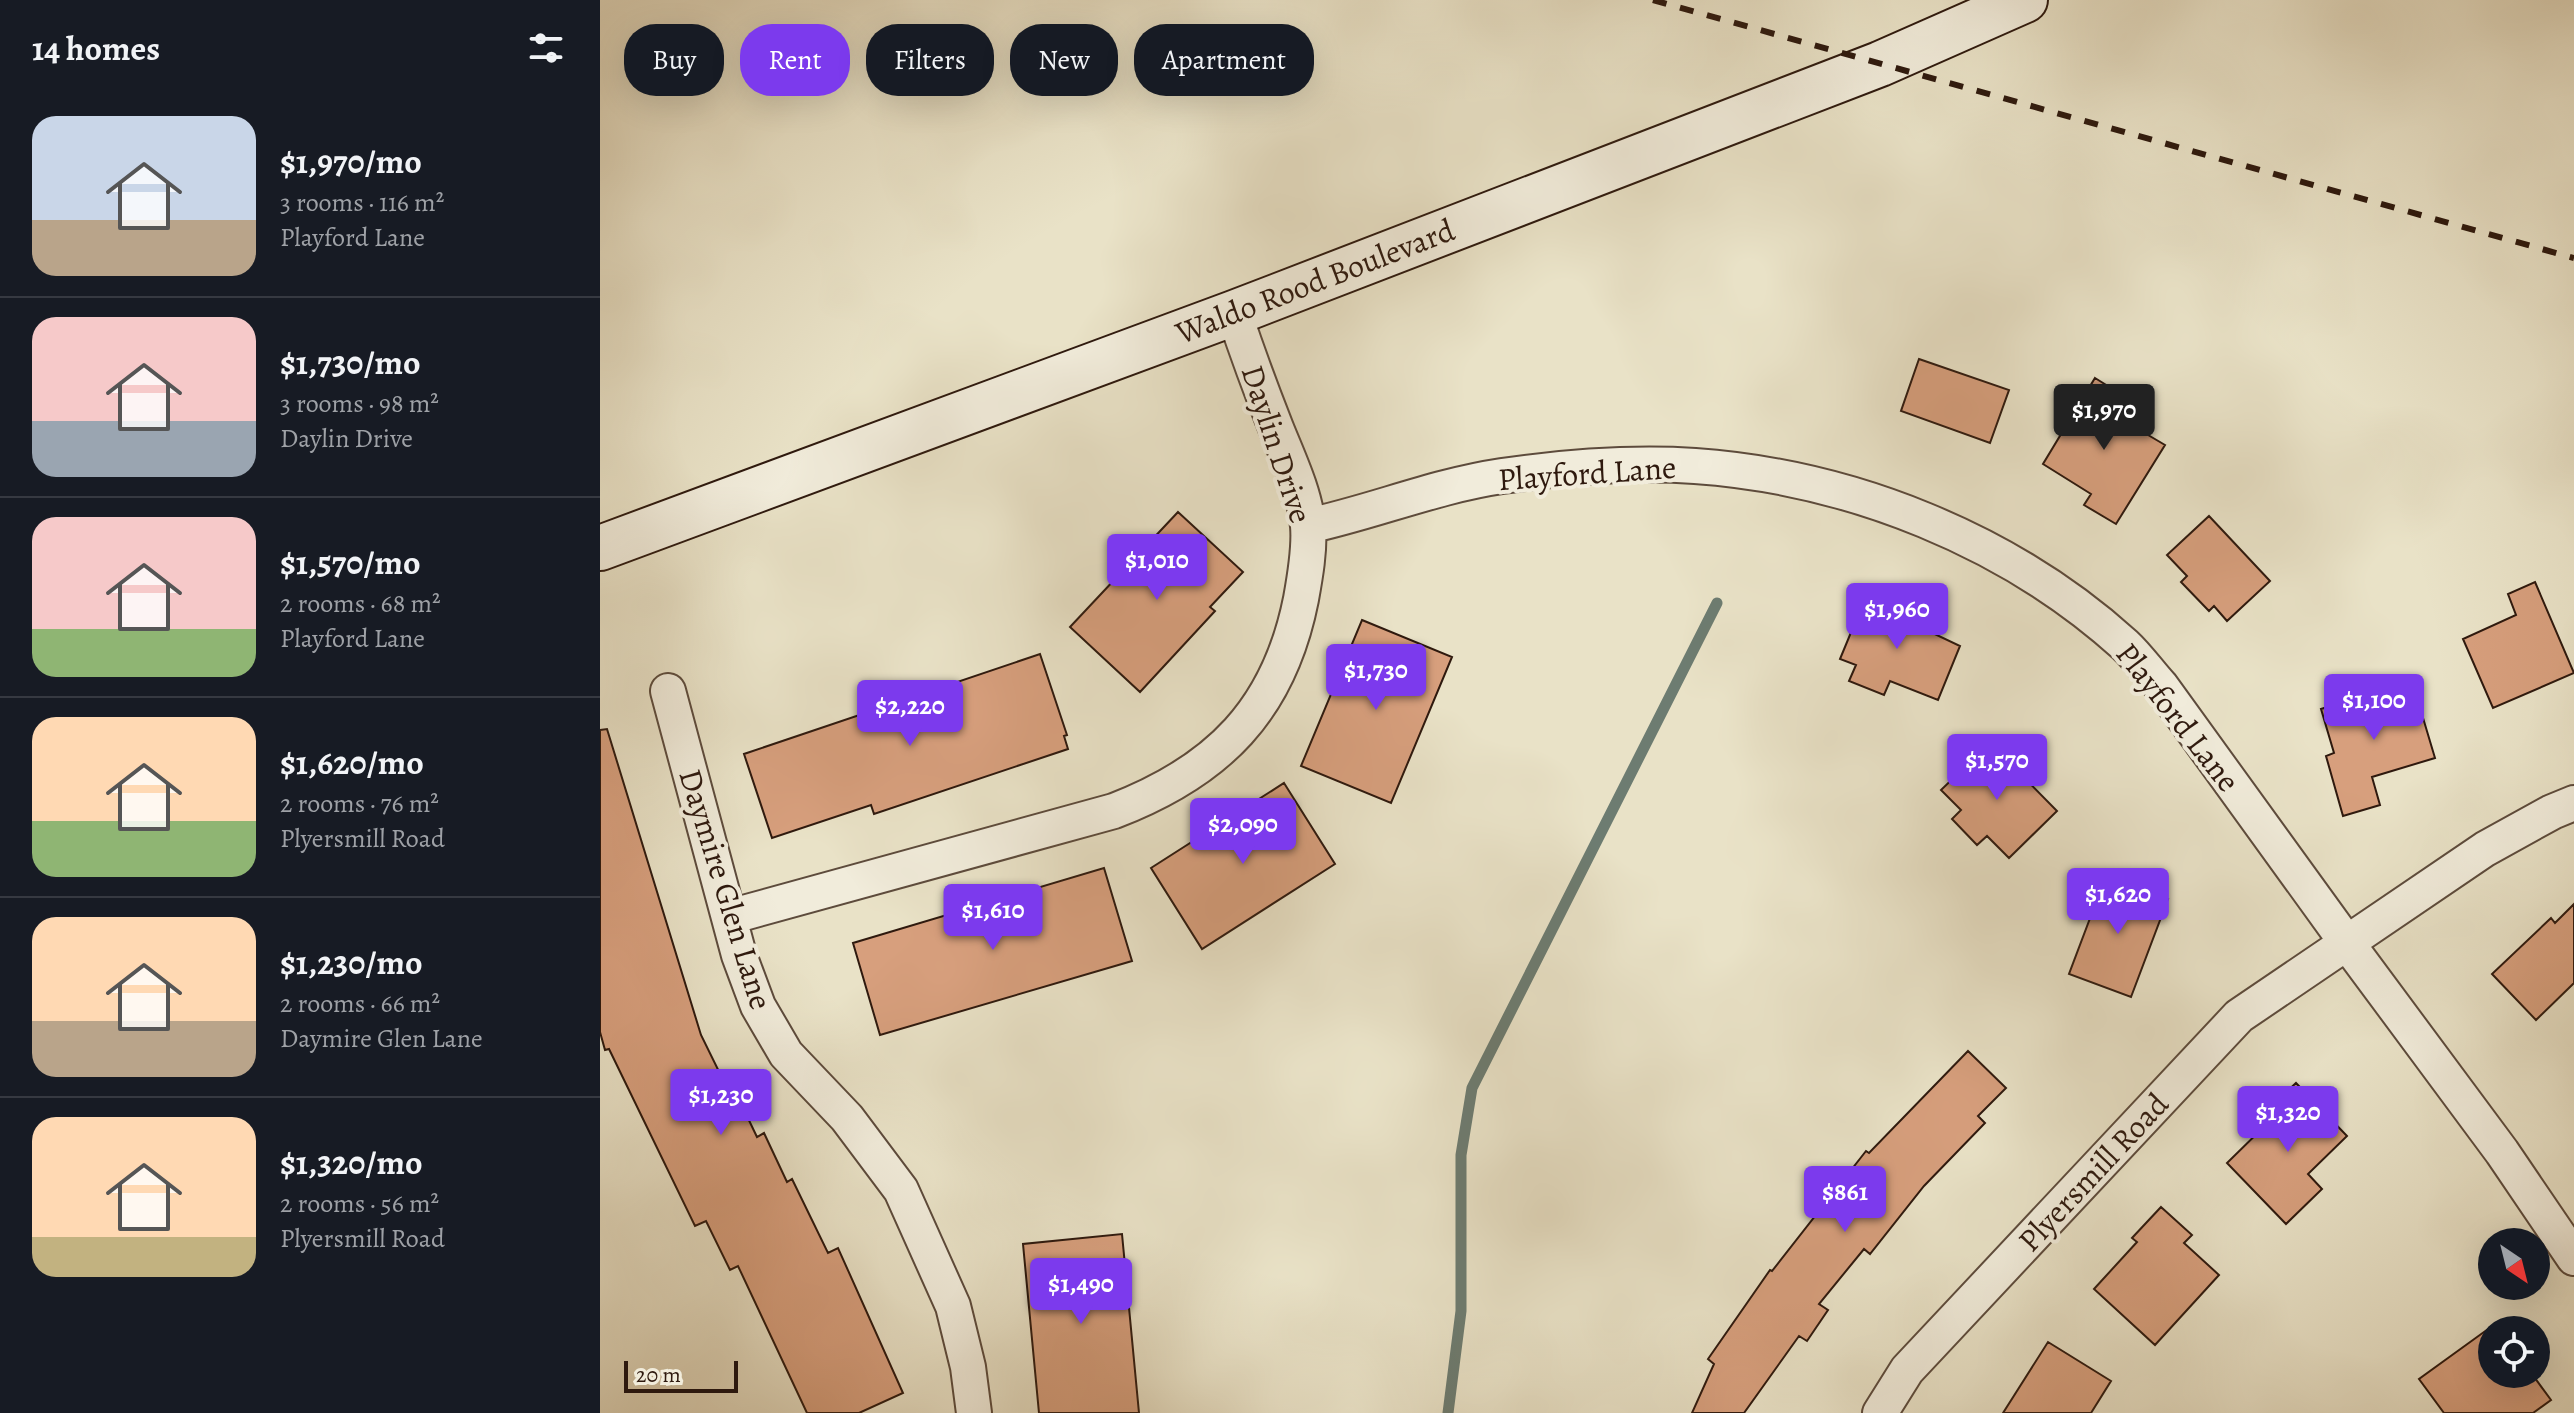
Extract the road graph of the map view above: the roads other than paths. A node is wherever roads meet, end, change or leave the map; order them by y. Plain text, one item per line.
1 (2025, 0) edge
2 (1234, 313) junction
3 (1308, 526) junction
4 (600, 548) edge
5 (668, 691) dead end
6 (2574, 803) edge
7 (729, 917) junction
8 (2347, 943) junction
9 (2574, 1258) edge
10 (974, 1413) edge
11 (1880, 1413) edge

1 - 2 street, Waldo Rood Boulevard
2 - 3 street, Daylin Drive
2 - 4 street, Waldo Rood Boulevard
3 - 7 street, Daylin Drive
3 - 8 street, Playford Lane
5 - 7 street, Daymire Glen Lane
6 - 8 street, Plyersmill Road
7 - 10 street, Daymire Glen Lane
8 - 9 street, Playford Lane
8 - 11 street, Plyersmill Road

